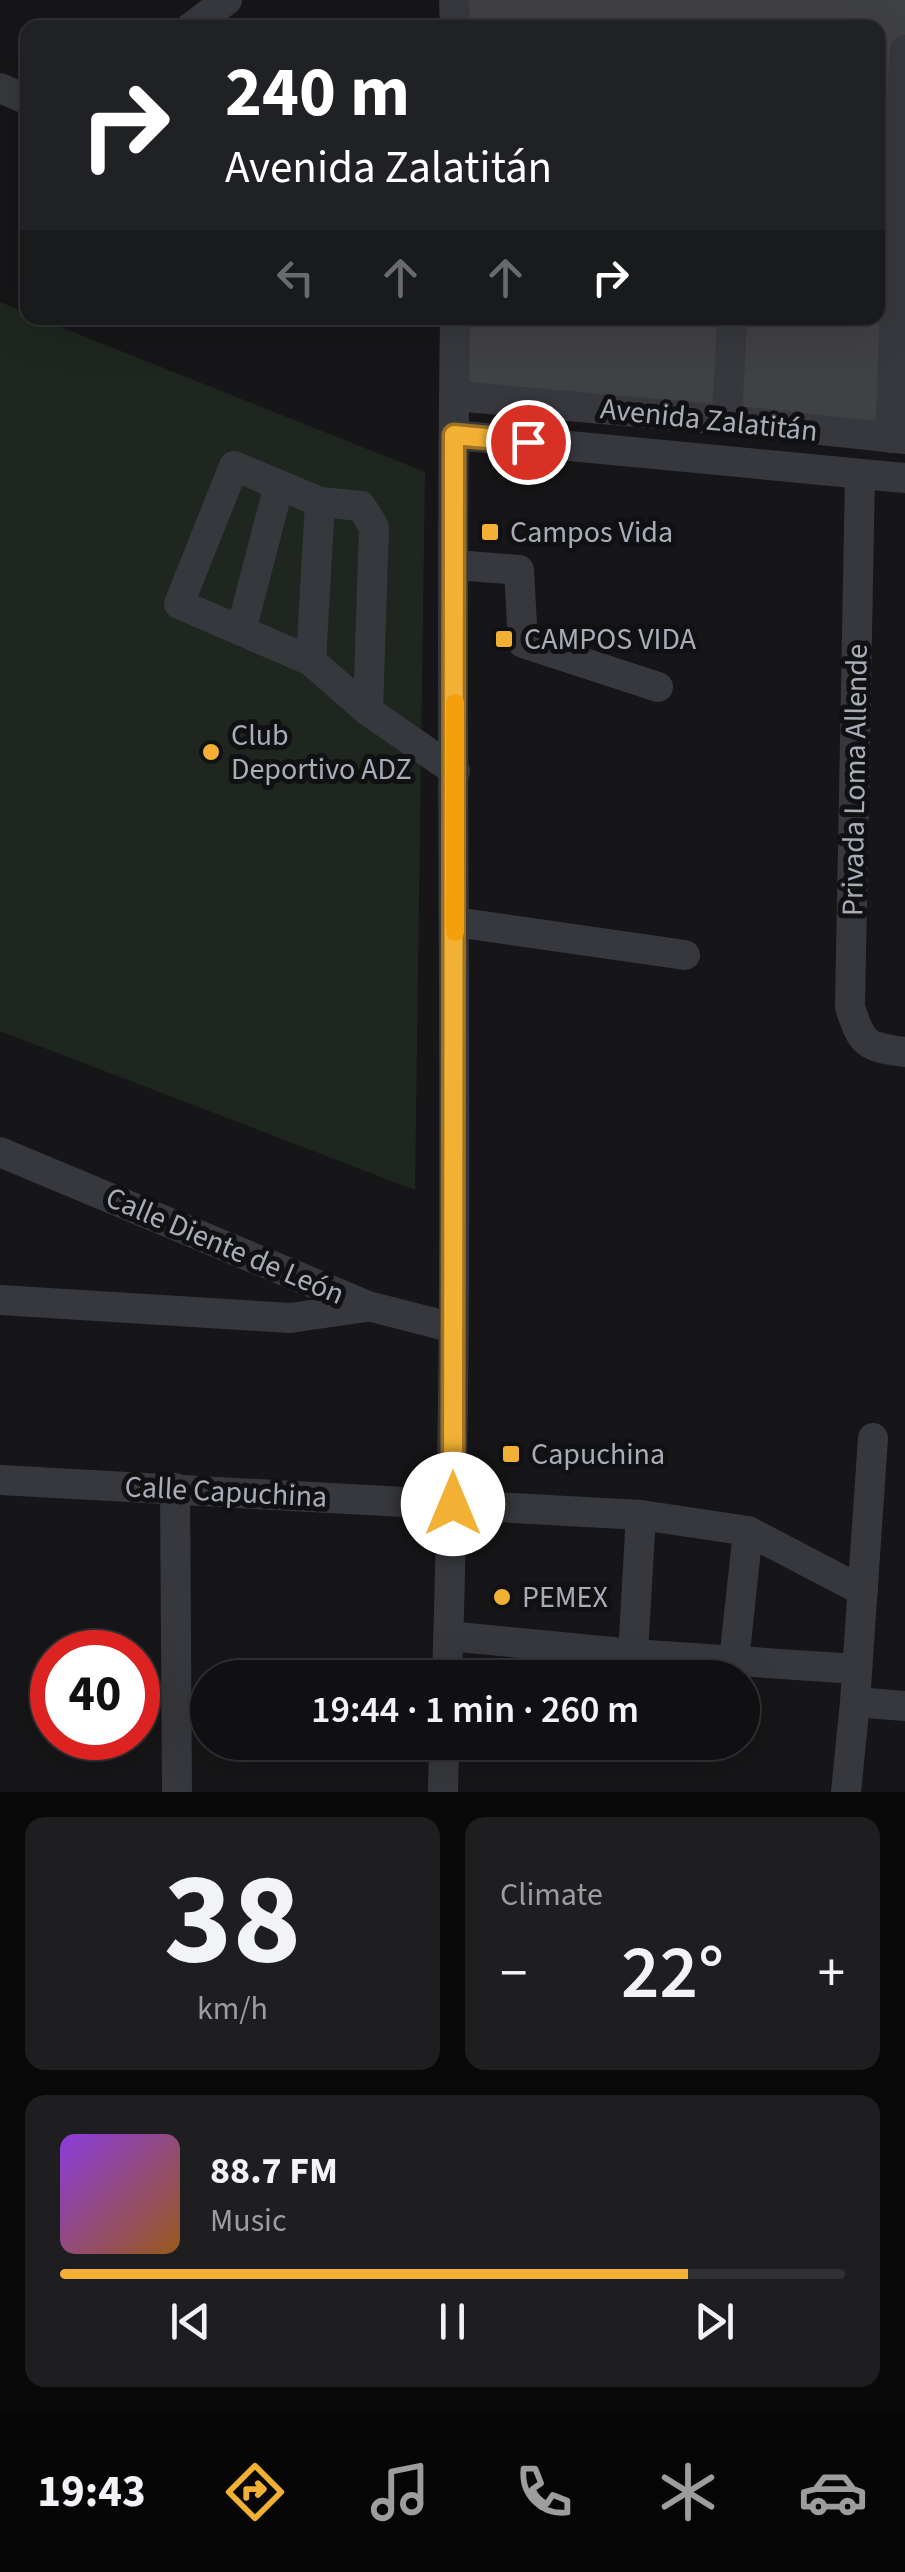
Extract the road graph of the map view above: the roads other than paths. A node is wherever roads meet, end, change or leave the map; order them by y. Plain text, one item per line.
1 (227, 0) edge
2 (201, 20) edge
3 (905, 50) edge
4 (903, 123) edge
5 (888, 158) edge
6 (902, 260) edge
7 (455, 325) edge
8 (732, 325) edge
9 (454, 396) junction
10 (727, 420) junction
11 (454, 435) junction
12 (898, 438) edge
13 (860, 474) junction
14 (905, 478) edge
15 (279, 485) junction
16 (320, 502) junction
17 (454, 565) junction
18 (241, 631) junction
19 (311, 661) junction
20 (658, 688) dead end
21 (368, 711) junction
22 (455, 770) junction
23 (455, 922) junction
24 (685, 955) dead end
25 (905, 1052) edge
26 (0, 1152) edge
27 (0, 1300) edge
28 (368, 1306) junction
29 (454, 1328) junction
30 (873, 1438) dead end
31 (0, 1480) edge
32 (175, 1488) junction
33 (453, 1504) junction
34 (641, 1515) junction
35 (748, 1532) junction
36 (862, 1590) junction
37 (448, 1636) junction
38 (634, 1654) junction
39 (447, 1660) edge
40 (720, 1660) edge
41 (734, 1660) edge
42 (760, 1663) edge
43 (856, 1669) junction
44 (854, 1702) junction
45 (905, 1706) edge
46 (443, 1760) edge
47 (177, 1792) edge
48 (442, 1792) edge
49 (846, 1792) edge

1 - 2 street
3 - 4 street
4 - 5 street
5 - 6 street
6 - 12 street
7 - 9 street
8 - 10 street
9 - 10 street, Avenida Zalatitán
9 - 11 street
10 - 12 street, Avenida Zalatitán
11 - 13 street, Avenida Zalatitán
11 - 17 street
13 - 14 street, Avenida Zalatitán
13 - 25 street, Privada Loma Allende
15 - 16 street
15 - 18 street
15 - 18 street
16 - 19 street
16 - 21 street
17 - 20 street
17 - 22 street
18 - 19 street
19 - 21 street
21 - 22 street
22 - 23 street
23 - 24 street
23 - 29 street
26 - 28 street, Calle Diente de León
27 - 28 street
28 - 29 street, Calle Diente de León
29 - 33 street
30 - 36 street
31 - 32 street, Calle Capuchina
32 - 33 street, Calle Capuchina
32 - 47 street
33 - 34 street, Calle Capuchina
33 - 37 street
34 - 35 street, Calle Capuchina
34 - 38 street
35 - 36 street, Calle Capuchina
35 - 41 street
36 - 43 street
37 - 38 street
37 - 39 street
38 - 40 street
42 - 43 street
43 - 44 street
44 - 45 street
44 - 49 street
46 - 48 street

